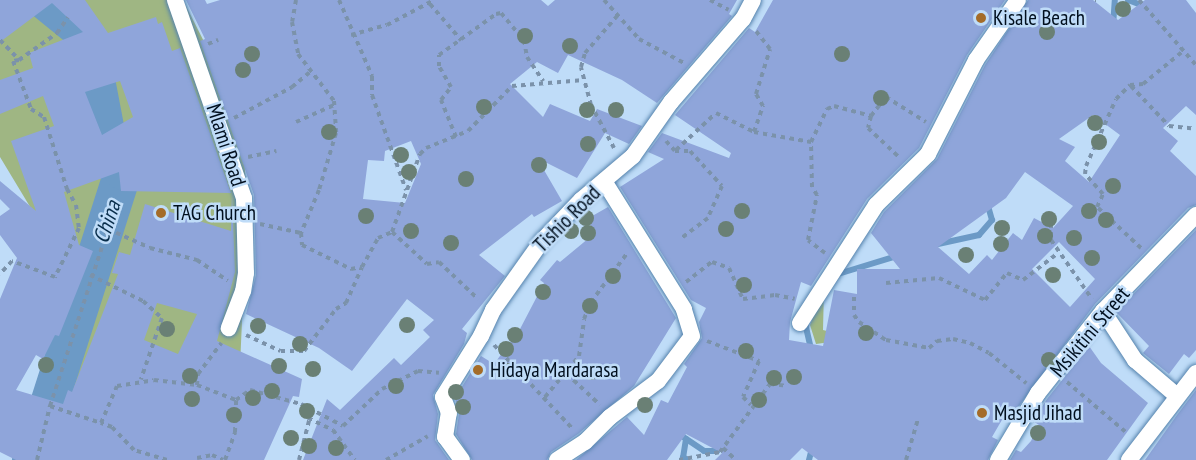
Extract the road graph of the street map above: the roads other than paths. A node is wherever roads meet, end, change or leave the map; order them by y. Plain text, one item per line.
1 (175, 0) edge
2 (753, 0) edge
3 (1018, 0) edge
4 (604, 182) junction
5 (1196, 215) edge
6 (1102, 311) junction
7 (800, 323) dead end
8 (229, 328) road end
9 (1196, 374) edge
10 (1176, 395) junction
11 (462, 460) edge
12 (557, 460) edge
13 (998, 460) edge
14 (1129, 460) edge

1 - 8 street, Mlami Road
2 - 4 street, Tishio Road
3 - 7 street
4 - 11 street, Tishio Road
4 - 12 street
5 - 6 street, Msikitini Street
6 - 10 street
6 - 13 street, Msikitini Street
9 - 10 street
10 - 14 street

